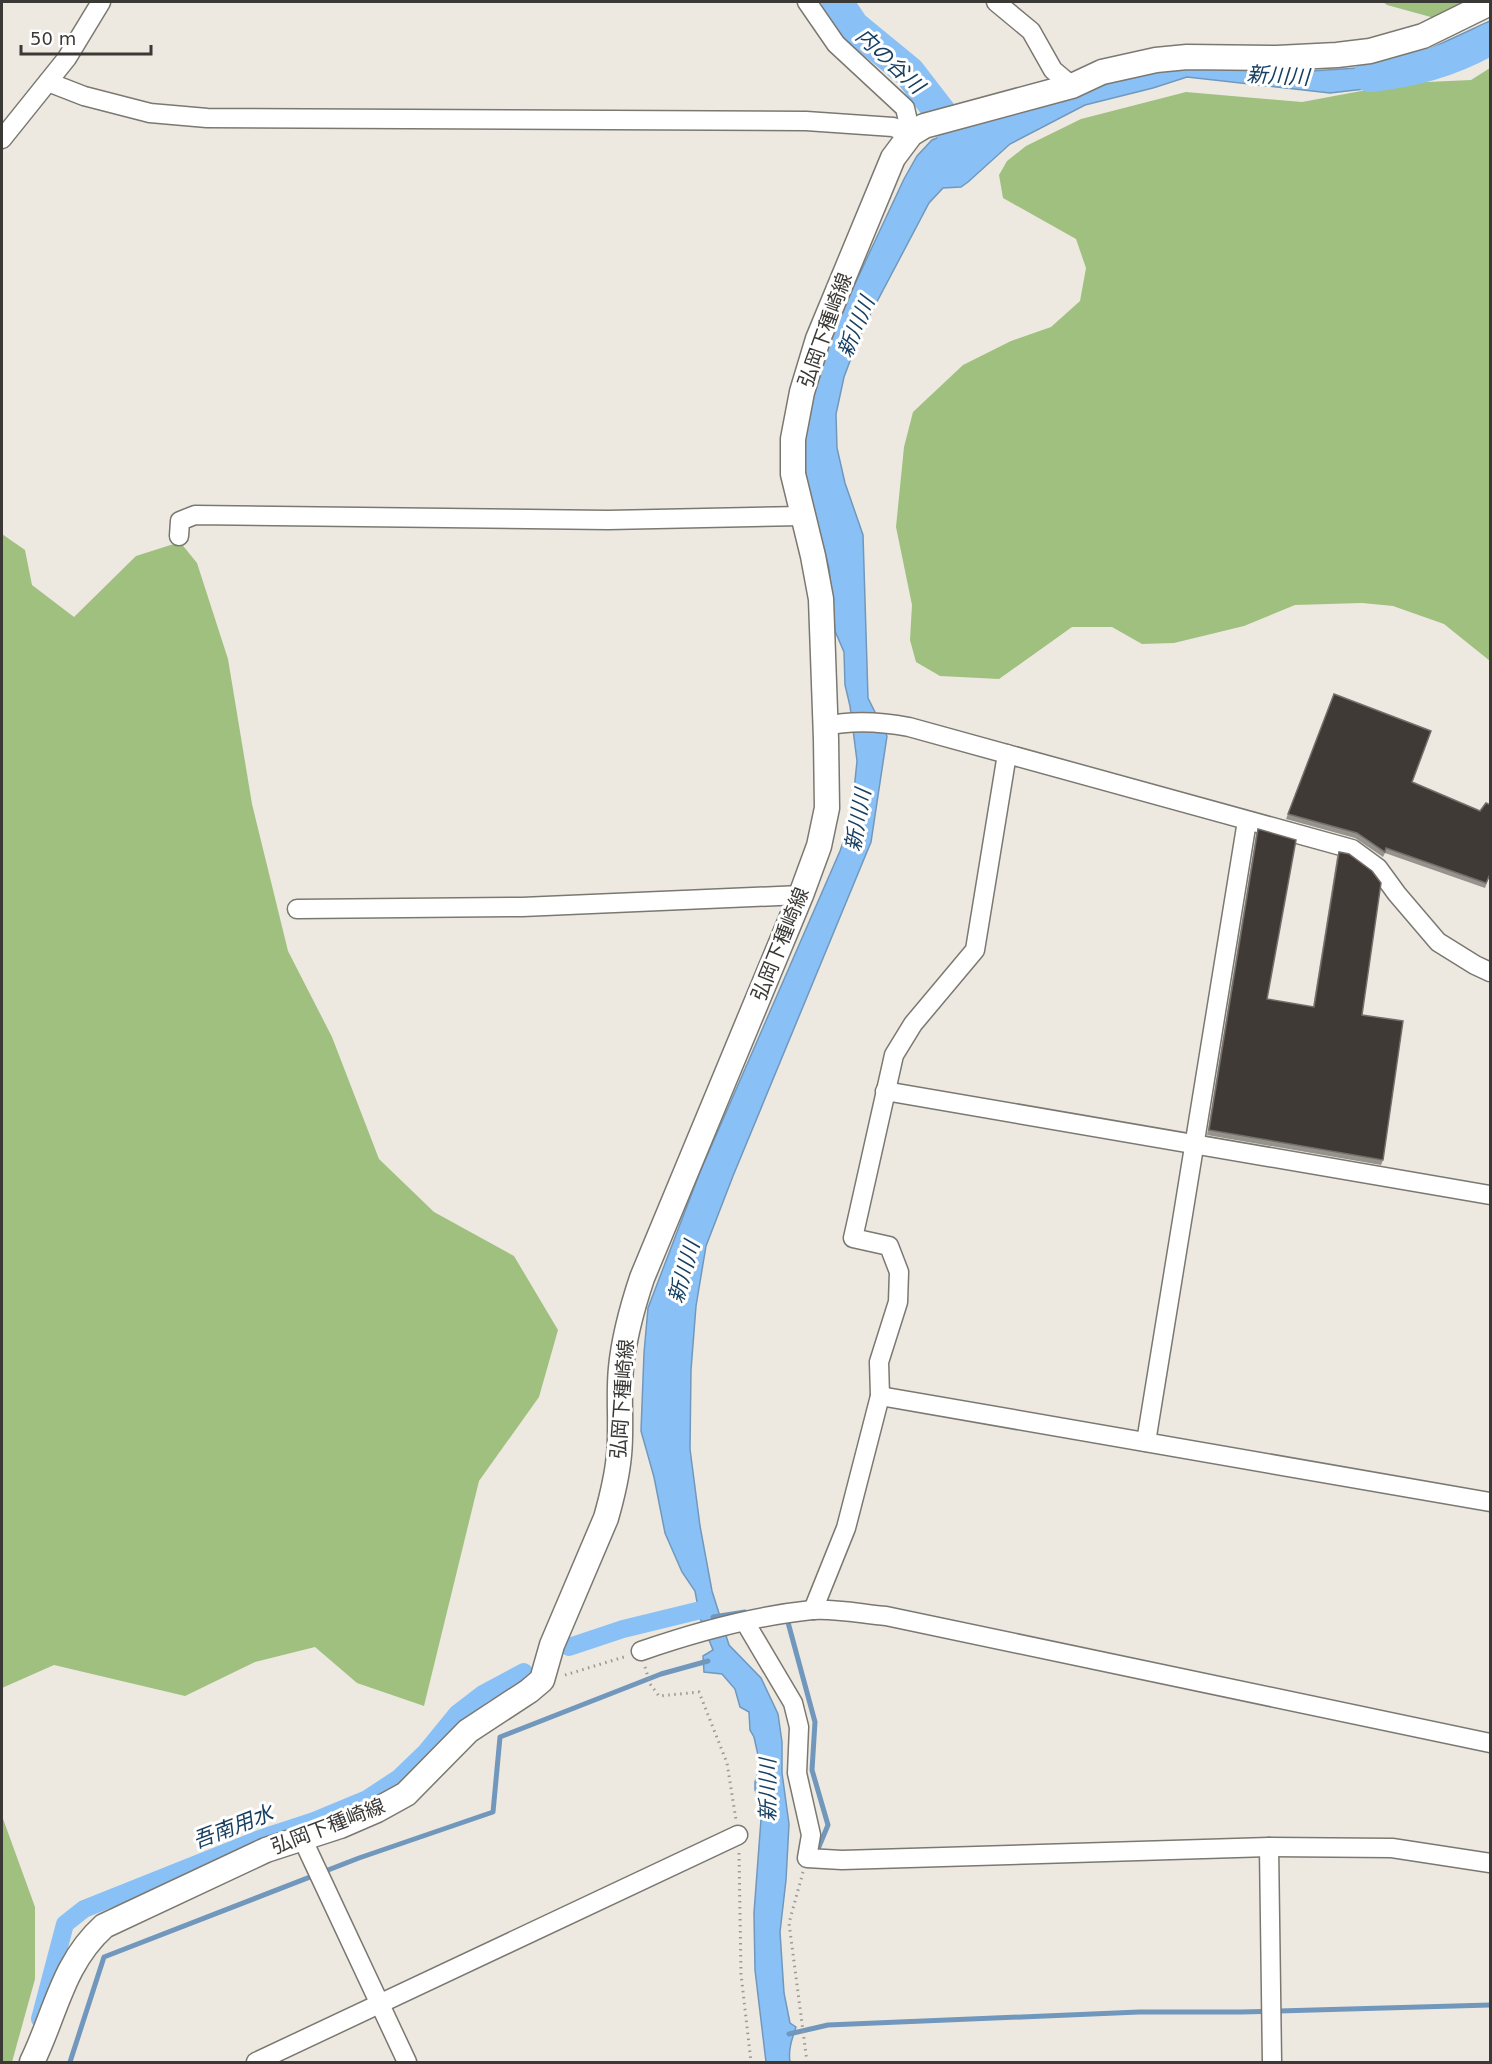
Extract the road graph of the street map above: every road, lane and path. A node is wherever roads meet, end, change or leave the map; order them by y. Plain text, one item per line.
1 (101, 2) edge
2 (807, 2) edge
3 (996, 2) edge
4 (1491, 3) edge
5 (48, 82) junction
6 (1072, 86) junction
7 (918, 130) junction
8 (2, 139) edge
9 (802, 516) junction
10 (179, 536) dead end
11 (831, 724) junction
12 (1007, 754) junction
13 (1247, 821) junction
14 (801, 895) junction
15 (297, 909) dead end
16 (1491, 972) edge
17 (885, 1091) junction
18 (1193, 1145) junction
19 (1491, 1195) edge
20 (880, 1396) junction
21 (1146, 1442) junction
22 (1491, 1502) edge
23 (813, 1610) junction
24 (736, 1623) junction
25 (640, 1651) joint
26 (542, 1680) junction
27 (650, 1684) dead end
28 (1491, 1743) edge
29 (738, 1835) junction
30 (302, 1838) junction
31 (1269, 1847) junction
32 (807, 1858) junction
33 (1491, 1863) edge
34 (380, 2004) junction
35 (38, 2058) edge
36 (256, 2062) edge
37 (407, 2062) edge
38 (751, 2062) edge
39 (807, 2062) edge
40 (1272, 2062) edge

1 - 5 street
2 - 7 street
3 - 6 street
4 - 6 main road
5 - 7 street
5 - 8 street
6 - 7 main road
7 - 9 main road, 弘岡下種崎線
9 - 10 street
9 - 11 main road, 弘岡下種崎線
11 - 12 street
11 - 14 main road, 弘岡下種崎線
12 - 13 street
12 - 17 street
13 - 16 street
13 - 18 street
14 - 15 street
14 - 26 main road, 弘岡下種崎線
17 - 18 street
17 - 20 street
18 - 19 street
18 - 21 street
20 - 21 street
20 - 23 street
21 - 22 street
23 - 24 street
23 - 28 street
24 - 25 street
24 - 32 street
25 - 26 path
26 - 30 main road, 弘岡下種崎線
27 - 29 path
29 - 34 street
29 - 38 path
30 - 34 street
30 - 35 main road, 弘岡下種崎線
31 - 32 street
31 - 33 street
31 - 40 street
32 - 39 path
34 - 36 street
34 - 37 street

